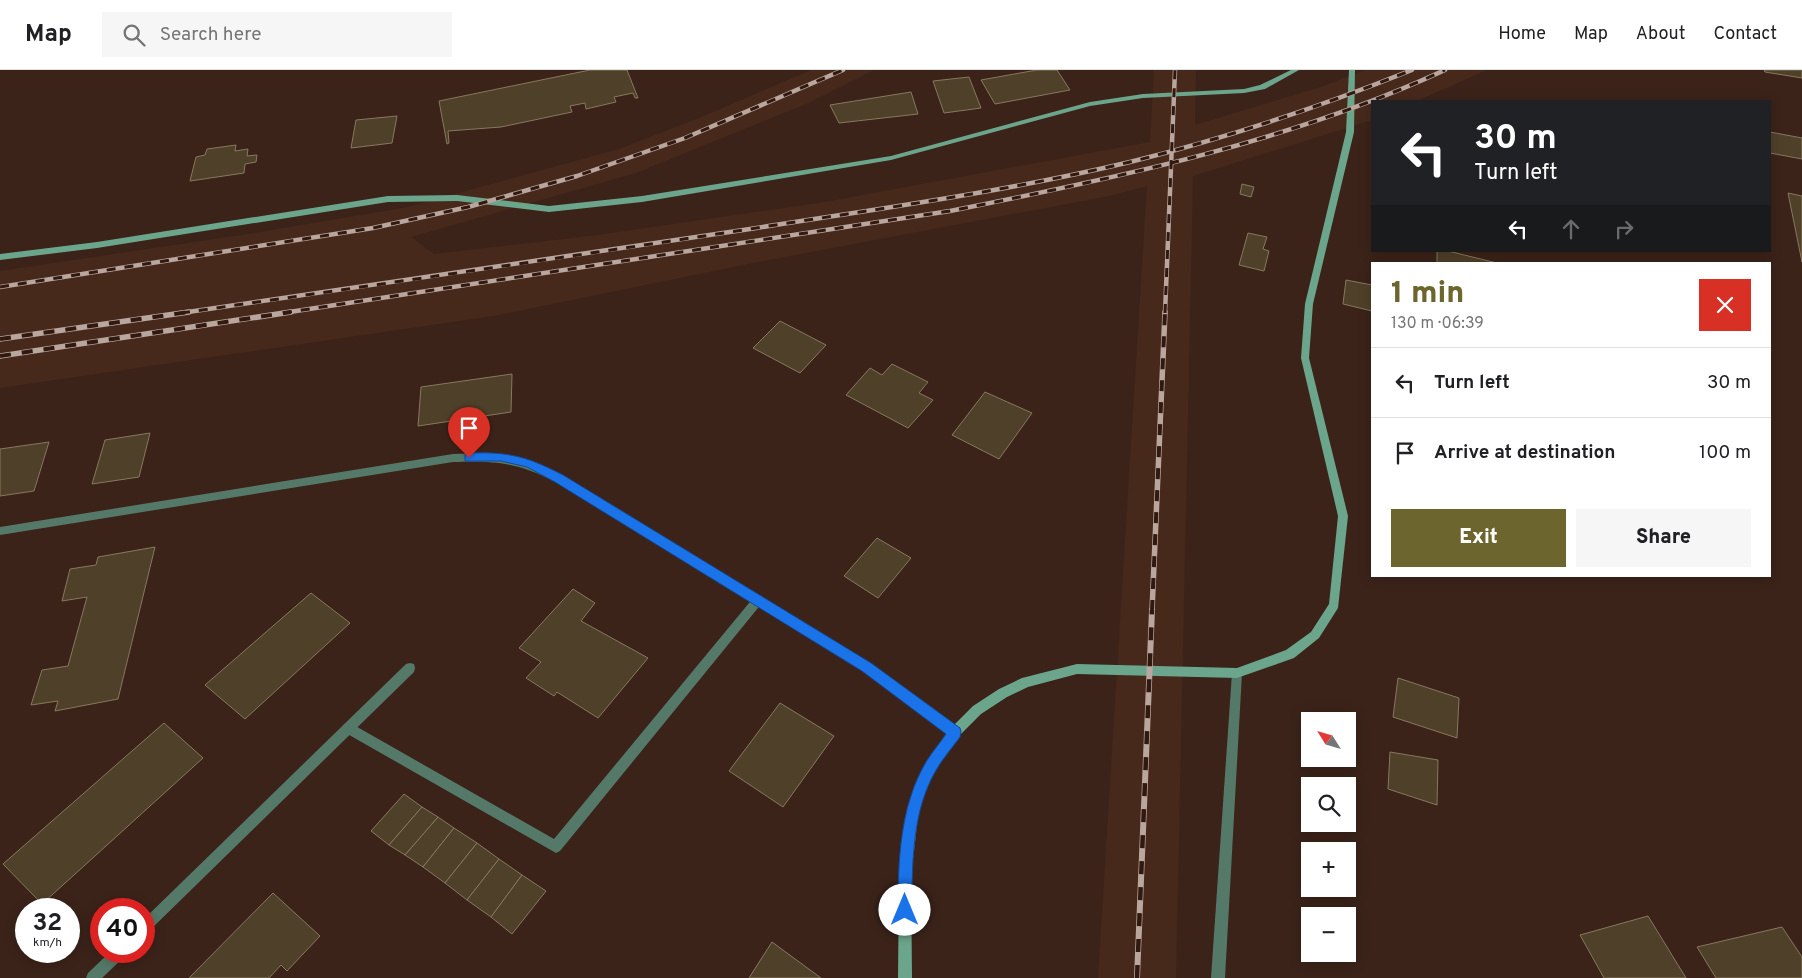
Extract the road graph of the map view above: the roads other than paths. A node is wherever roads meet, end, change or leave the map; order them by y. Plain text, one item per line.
1 (1296, 70) edge
2 (1352, 70) edge
3 (0, 257) edge
4 (0, 531) edge
5 (758, 600) junction
6 (410, 668) dead end
7 (1237, 673) junction
8 (348, 728) junction
9 (955, 732) junction
10 (155, 917) edge
11 (108, 963) edge
12 (93, 978) edge
13 (905, 978) edge
14 (1218, 978) edge

1 - 3 main road
2 - 7 main road
4 - 5 street
5 - 8 street
5 - 9 street
6 - 8 street
7 - 9 main road
7 - 14 street
8 - 10 street
9 - 13 main road
11 - 12 street

